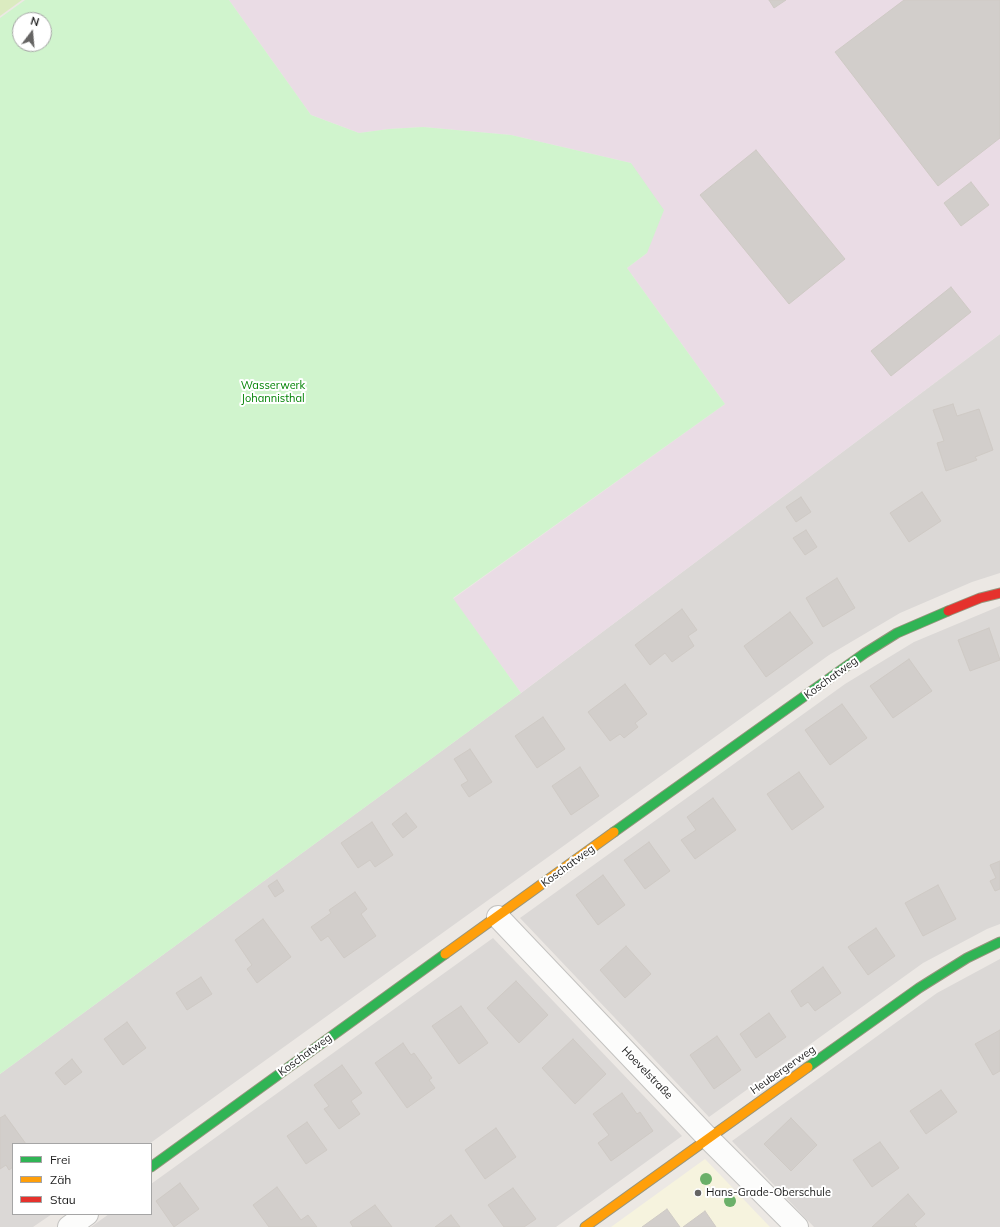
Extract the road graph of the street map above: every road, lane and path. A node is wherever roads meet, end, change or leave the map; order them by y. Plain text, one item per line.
1 (1000, 593) edge
2 (498, 917) junction
3 (1000, 942) edge
4 (708, 1138) junction
5 (152, 1166) edge
6 (86, 1215) edge
7 (69, 1227) edge
8 (585, 1227) edge
9 (797, 1227) edge

1 - 2 street, Koschatweg
2 - 4 street, Hoevelstraße
2 - 5 street, Koschatweg
3 - 4 street, Heubergerweg
4 - 8 street, Heubergerweg
4 - 9 street, Hoevelstraße
6 - 7 street

